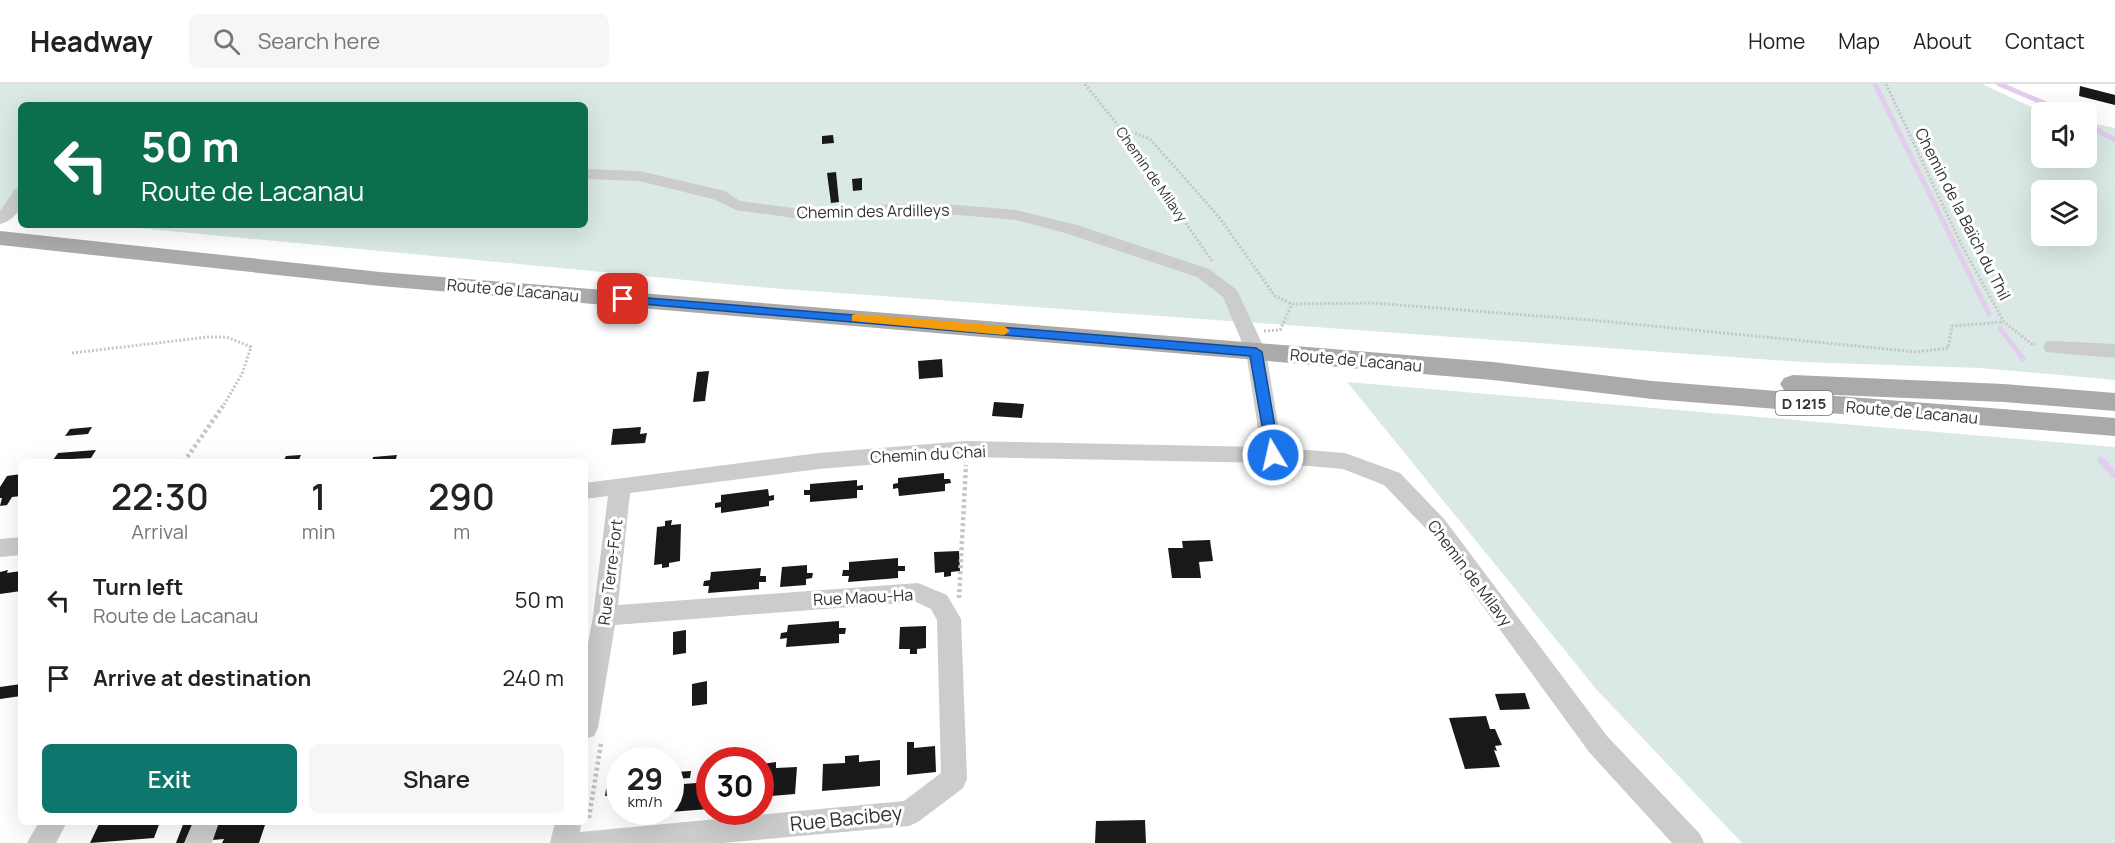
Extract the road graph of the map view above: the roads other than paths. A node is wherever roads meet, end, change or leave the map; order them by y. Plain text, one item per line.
1 (588, 174) edge
2 (18, 198) edge
3 (0, 219) edge
4 (0, 238) edge
5 (1252, 342) junction
6 (2053, 347) dead end
7 (2115, 351) edge
8 (1493, 371) junction
9 (2115, 402) edge
10 (2115, 427) edge
11 (1273, 455) junction
12 (620, 487) junction
13 (588, 491) edge
14 (18, 546) edge
15 (0, 548) edge
16 (605, 616) junction
17 (588, 711) edge
18 (954, 779) joint
19 (52, 825) edge
20 (205, 825) edge
21 (567, 825) edge
22 (41, 843) edge
23 (198, 843) edge
24 (564, 843) edge
25 (584, 843) edge
26 (1690, 843) edge

1 - 5 street, Chemin des Ardilleys
2 - 3 street
4 - 5 main road, Route de Lacanau / D 1215
5 - 8 main road, Route de Lacanau / D 1215
5 - 11 street
6 - 7 street
8 - 9 main road, Route de Lacanau / D 1215
8 - 10 main road, Route de Lacanau / D 1215
11 - 12 street, Chemin du Chai
11 - 26 street, Chemin de Milavy
12 - 13 street, Chemin du Chai
12 - 16 street, Rue Terre-Fort
14 - 15 street
16 - 17 street, Rue Terre-Fort
16 - 18 street, Rue Maou-Ha
18 - 25 street, Rue Bacibey
19 - 22 street
20 - 23 street
21 - 24 street

